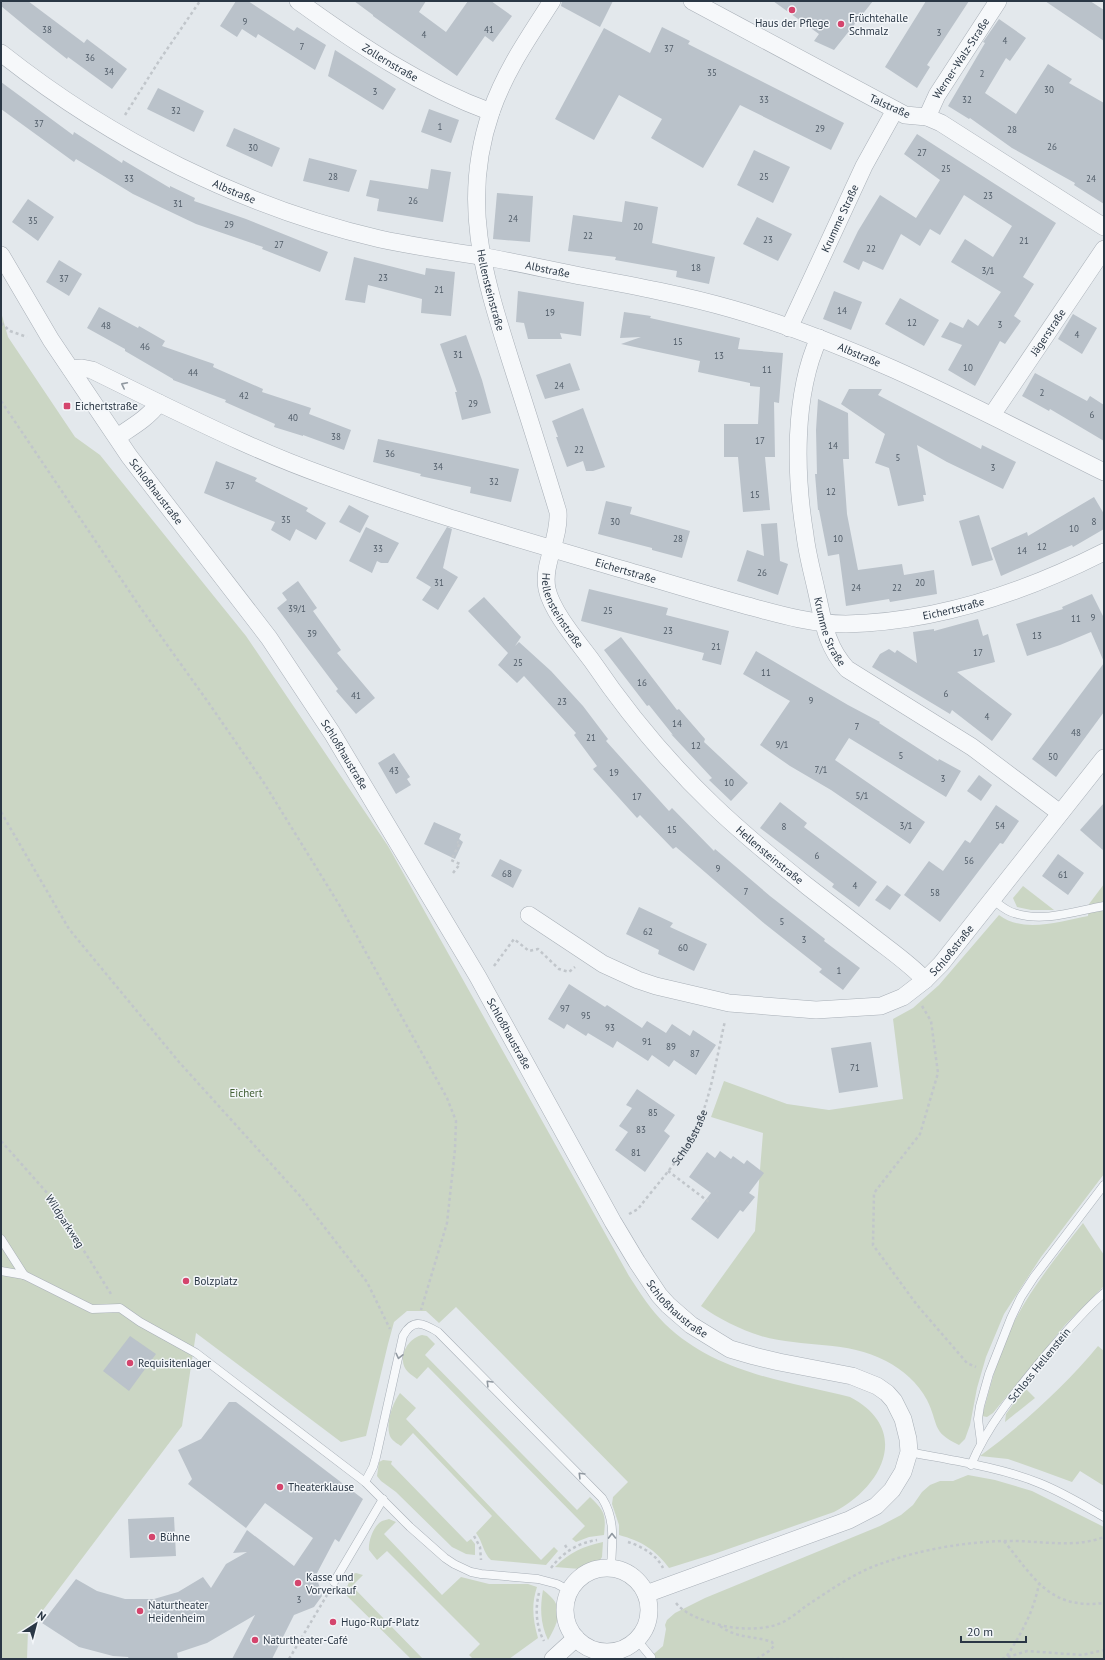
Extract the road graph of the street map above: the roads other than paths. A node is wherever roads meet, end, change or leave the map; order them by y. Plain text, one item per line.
1 (298, 1) edge
2 (552, 1) edge
3 (692, 1) edge
4 (998, 1) edge
5 (1, 53) edge
6 (895, 110) junction
7 (491, 112) junction
8 (927, 117) junction
9 (1104, 227) edge
10 (1104, 249) edge
11 (1, 255) edge
12 (482, 257) junction
13 (789, 328) junction
14 (819, 338) junction
15 (70, 369) junction
16 (159, 403) junction
17 (992, 415) junction
18 (117, 437) junction
19 (1104, 472) edge
20 (553, 549) junction
21 (1104, 552) edge
22 (824, 623) junction
23 (1104, 758) edge
24 (1060, 813) junction
25 (993, 900) junction
26 (1104, 906) edge
27 (529, 915) dead end
28 (919, 985) junction
29 (1104, 1185) edge
30 (1, 1239) edge
31 (1, 1271) edge
32 (24, 1275) junction
33 (1104, 1293) edge
34 (981, 1442) junction
35 (909, 1452) junction
36 (971, 1465) junction
37 (365, 1482) junction
38 (383, 1500) junction
39 (1104, 1517) edge
40 (611, 1568) junction
41 (334, 1582) road end
42 (570, 1591) junction
43 (646, 1594) junction
44 (576, 1638) junction
45 (637, 1640) junction
46 (650, 1657) dead end
47 (554, 1658) edge

1 - 7 street, Zollernstraße
2 - 7 street, Hellensteinstraße
3 - 6 street, Talstraße
4 - 8 street, Werner-Walz-Straße
5 - 12 street, Albstraße
6 - 8 street, Talstraße
6 - 13 street, Krumme Straße
7 - 12 street, Hellensteinstraße
8 - 9 street, Talstraße
10 - 17 street, Jägerstraße
11 - 15 street, Schloßhaustraße
12 - 13 street, Albstraße
12 - 20 street, Hellensteinstraße
13 - 14 street, Albstraße
14 - 17 street, Albstraße
14 - 22 street, Krumme Straße
16 -> 15 street, Eichertstraße
15 - 18 street, Schloßhaustraße
16 - 18 street
16 - 20 street, Eichertstraße
17 - 19 street, Albstraße
18 - 35 street, Schloßhaustraße
20 - 22 street, Eichertstraße
20 - 28 street, Hellensteinstraße
21 - 22 street, Eichertstraße
22 - 24 street, Krumme Straße
23 - 24 street, Schloßstraße
24 - 25 street, Schloßstraße
25 - 26 lane
25 - 28 street, Schloßstraße
27 - 28 street, Schloßstraße
29 - 34 lane
30 - 32 lane
31 - 32 lane
32 - 37 lane
33 - 34 lane, Schloss Hellenstein
34 - 36 lane, Schloss Hellenstein
35 - 36 lane
35 - 43 street, Schloßhaustraße
36 - 39 lane
37 - 38 lane
40 -> 37 lane
38 - 41 lane
38 - 42 lane
40 - 42 street
40 - 43 street
42 - 44 street
43 - 45 street
44 - 45 street
44 - 47 street
45 - 46 lane

